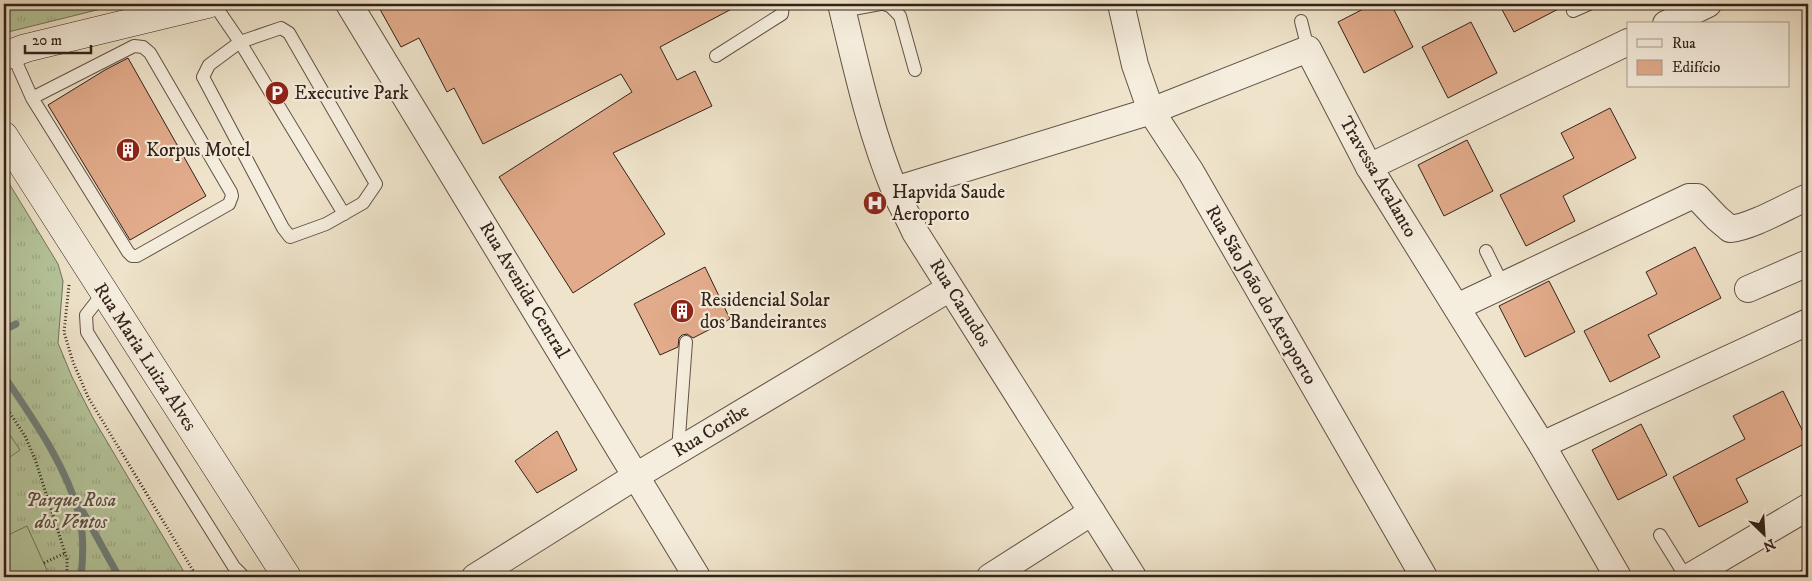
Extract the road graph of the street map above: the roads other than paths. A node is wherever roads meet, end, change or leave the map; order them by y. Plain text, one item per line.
1 (208, 4) edge
2 (214, 4) edge
3 (349, 4) edge
4 (783, 4) edge
5 (882, 4) edge
6 (1121, 4) edge
7 (1589, 4) edge
8 (1708, 4) edge
9 (842, 7) edge
10 (1573, 11) dead end
11 (1301, 21) dead end
12 (1670, 22) edge
13 (240, 42) junction
14 (1627, 42) edge
15 (1308, 49) junction
16 (8, 55) edge
17 (716, 56) dead end
18 (915, 70) dead end
19 (32, 98) junction
20 (1151, 111) junction
21 (4, 136) edge
22 (1369, 167) junction
23 (895, 190) junction
24 (1808, 196) edge
25 (344, 214) junction
26 (1486, 252) dead end
27 (1808, 262) edge
28 (1503, 285) junction
29 (950, 288) junction
30 (1748, 289) dead end
31 (104, 292) junction
32 (1456, 307) junction
33 (1808, 322) edge
34 (686, 342) dead end
35 (1542, 445) junction
36 (678, 450) junction
37 (636, 476) junction
38 (1808, 507) edge
39 (1092, 512) junction
40 (1660, 535) dead end
41 (1808, 574) edge
42 (244, 577) edge
43 (287, 577) edge
44 (475, 577) edge
45 (697, 577) edge
46 (990, 577) edge
47 (1133, 577) edge
48 (1424, 577) edge
49 (1618, 577) edge
50 (1688, 577) edge
51 (1803, 577) edge

1 - 16 street
2 - 13 lane
3 - 37 street, Rua Avenida Central
4 - 17 lane
5 - 9 lane
5 - 18 lane
6 - 20 street, Rua São João do Aeroporto
7 - 10 lane
8 - 12 street
9 - 23 street, Rua Canudos
11 - 15 lane
13 - 25 lane
13 - 25 lane
13 - 25 lane
14 - 22 street
15 - 20 street
15 - 22 street, Travessa Acalanto
16 - 19 lane
19 - 19 lane
20 - 23 street
20 - 48 street, Rua São João do Aeroporto
21 - 31 street, Rua Maria Luiza Alves
22 - 32 street, Travessa Acalanto
23 - 29 street, Rua Canudos
24 - 28 street
26 - 28 lane
27 - 30 street
28 - 32 street
29 - 36 street, Rua Coribe
29 - 39 street, Rua Canudos
31 - 42 lane
31 - 43 street, Rua Maria Luiza Alves
32 - 35 street, Travessa Acalanto
33 - 35 street
34 - 36 lane
35 - 49 street, Travessa Acalanto
36 - 37 street, Rua Coribe
37 - 44 street, Rua Coribe
37 - 45 street, Rua Avenida Central
38 - 50 street
39 - 46 street
39 - 47 street, Rua Canudos
40 - 50 lane
41 - 51 lane

